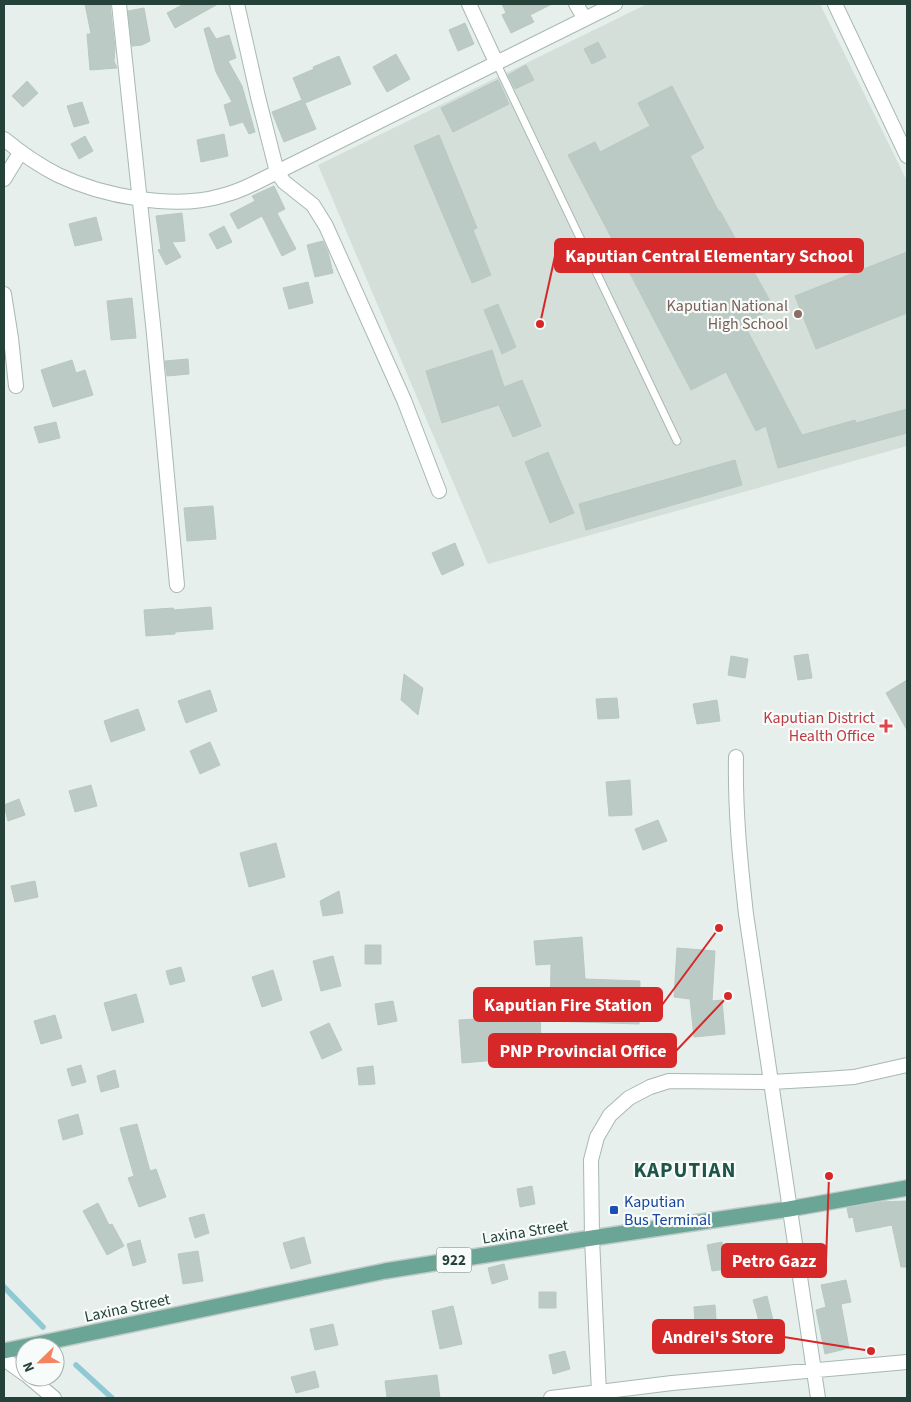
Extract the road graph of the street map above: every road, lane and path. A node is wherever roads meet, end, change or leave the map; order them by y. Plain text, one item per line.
1 (119, 4) edge
2 (237, 4) edge
3 (469, 4) edge
4 (576, 4) edge
5 (615, 4) edge
6 (835, 4) edge
7 (585, 18) junction
8 (496, 62) junction
9 (4, 139) edge
10 (20, 153) junction
11 (907, 156) edge
12 (277, 172) junction
13 (4, 179) edge
14 (139, 199) junction
15 (4, 294) edge
16 (16, 386) dead end
17 (678, 441) dead end
18 (439, 491) dead end
19 (177, 585) dead end
20 (736, 757) dead end
21 (907, 1065) edge
22 (771, 1082) junction
23 (907, 1188) edge
24 (789, 1208) junction
25 (592, 1238) junction
26 (4, 1351) edge
27 (4, 1359) edge
28 (907, 1362) edge
29 (15, 1367) edge
30 (814, 1369) junction
31 (40, 1387) edge
32 (599, 1393) junction
33 (54, 1398) edge
34 (551, 1398) edge
35 (818, 1398) edge

1 - 14 street
2 - 12 street
3 - 8 street
4 - 7 street
5 - 7 street
6 - 11 street
7 - 8 street
8 - 12 street
8 - 17 lane
9 - 10 street
10 - 13 street
10 - 14 street
12 - 14 street
12 - 18 street
14 - 19 street
15 - 16 street
20 - 22 street
21 - 22 street
22 - 24 street
22 - 25 street
23 - 24 main road, Laxina Street / 922
24 - 25 main road, Laxina Street / 922
24 - 30 street
25 - 26 main road, Laxina Street / 922
25 - 32 street
27 - 29 street
28 - 30 street
30 - 32 street
30 - 35 street
31 - 33 street
32 - 34 street

